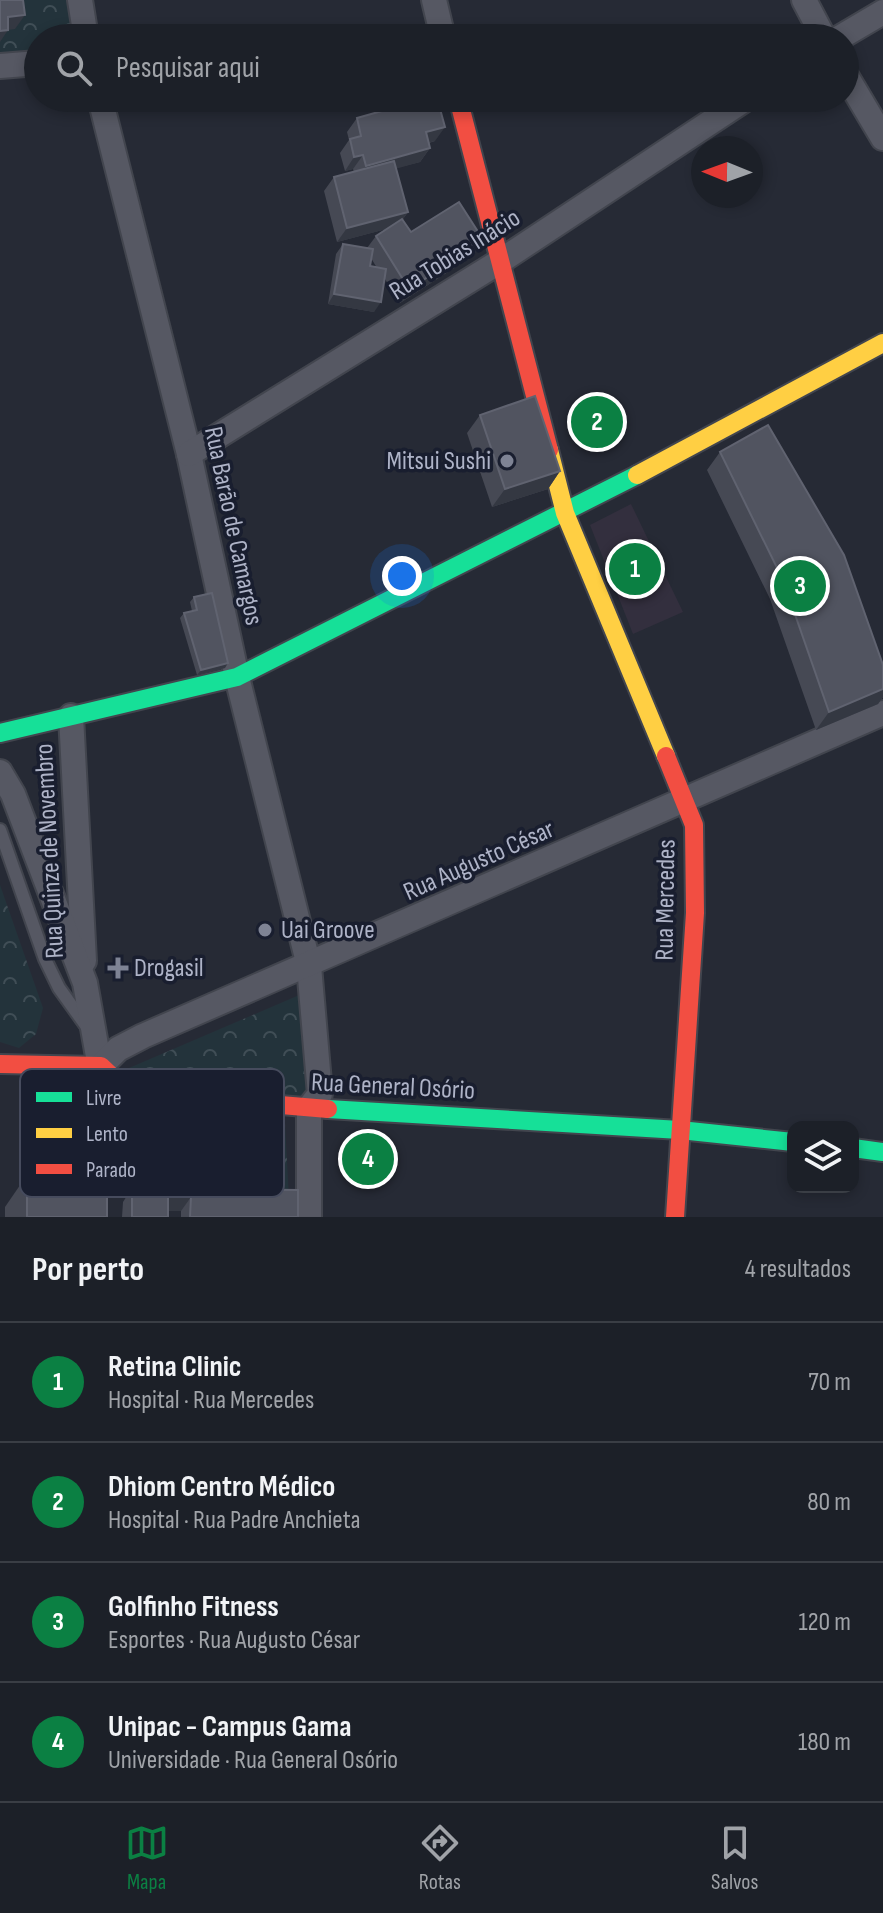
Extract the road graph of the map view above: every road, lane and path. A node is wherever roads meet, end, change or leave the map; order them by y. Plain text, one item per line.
1 (80, 0) edge
2 (434, 0) edge
3 (804, 0) edge
4 (883, 12) edge
5 (84, 24) edge
6 (440, 24) edge
7 (817, 24) edge
8 (859, 26) edge
9 (24, 64) edge
10 (0, 66) edge
11 (859, 98) edge
12 (104, 112) edge
13 (462, 112) edge
14 (726, 112) edge
15 (883, 138) edge
16 (499, 262) junction
17 (883, 343) edge
18 (189, 454) junction
19 (565, 513) junction
20 (237, 677) junction
21 (883, 713) edge
22 (71, 716) junction
23 (0, 733) edge
24 (0, 772) edge
25 (686, 800) junction
26 (0, 830) edge
27 (309, 966) junction
28 (85, 983) junction
29 (94, 1036) junction
30 (0, 1064) edge
31 (101, 1066) junction
32 (101, 1069) edge
33 (104, 1069) edge
34 (284, 1106) edge
35 (309, 1108) junction
36 (680, 1130) junction
37 (787, 1141) edge
38 (859, 1149) edge
39 (883, 1152) edge
40 (309, 1217) edge
41 (675, 1217) edge

1 - 5 street
2 - 6 street
3 - 7 street
4 - 8 street
9 - 10 street
11 - 15 street
12 - 18 street, Rua Barão de Camargos
13 - 16 street, Rua Mercedes
14 - 16 street, Rua Tobias Inácio
16 - 18 street, Rua Tobias Inácio
16 - 19 street, Rua Mercedes
17 - 19 street
18 - 20 street, Rua Barão de Camargos
19 - 20 street
19 - 25 street, Rua Mercedes
20 - 22 street
20 - 27 street, Rua Barão de Camargos
21 - 25 street, Rua Augusto César
22 - 23 street
22 - 28 street, Rua Quinze de Novembro
24 - 28 street, Rua Quinze de Novembro
25 - 27 street, Rua Augusto César
25 - 36 street, Rua Mercedes
26 - 29 lane
27 - 31 street, Rua Augusto César
27 - 35 street, Rua Barão de Camargos
28 - 29 street, Rua Quinze de Novembro
29 - 31 street, Rua Quinze de Novembro
30 - 31 street
31 - 32 street, Rua Quinze de Novembro
31 - 33 street, Rua General Osório
34 - 35 street, Rua General Osório
35 - 36 street, Rua General Osório
35 - 40 street, Rua Barão de Camargos
36 - 37 street, Rua General Osório
36 - 41 street, Rua Mercedes
38 - 39 street

